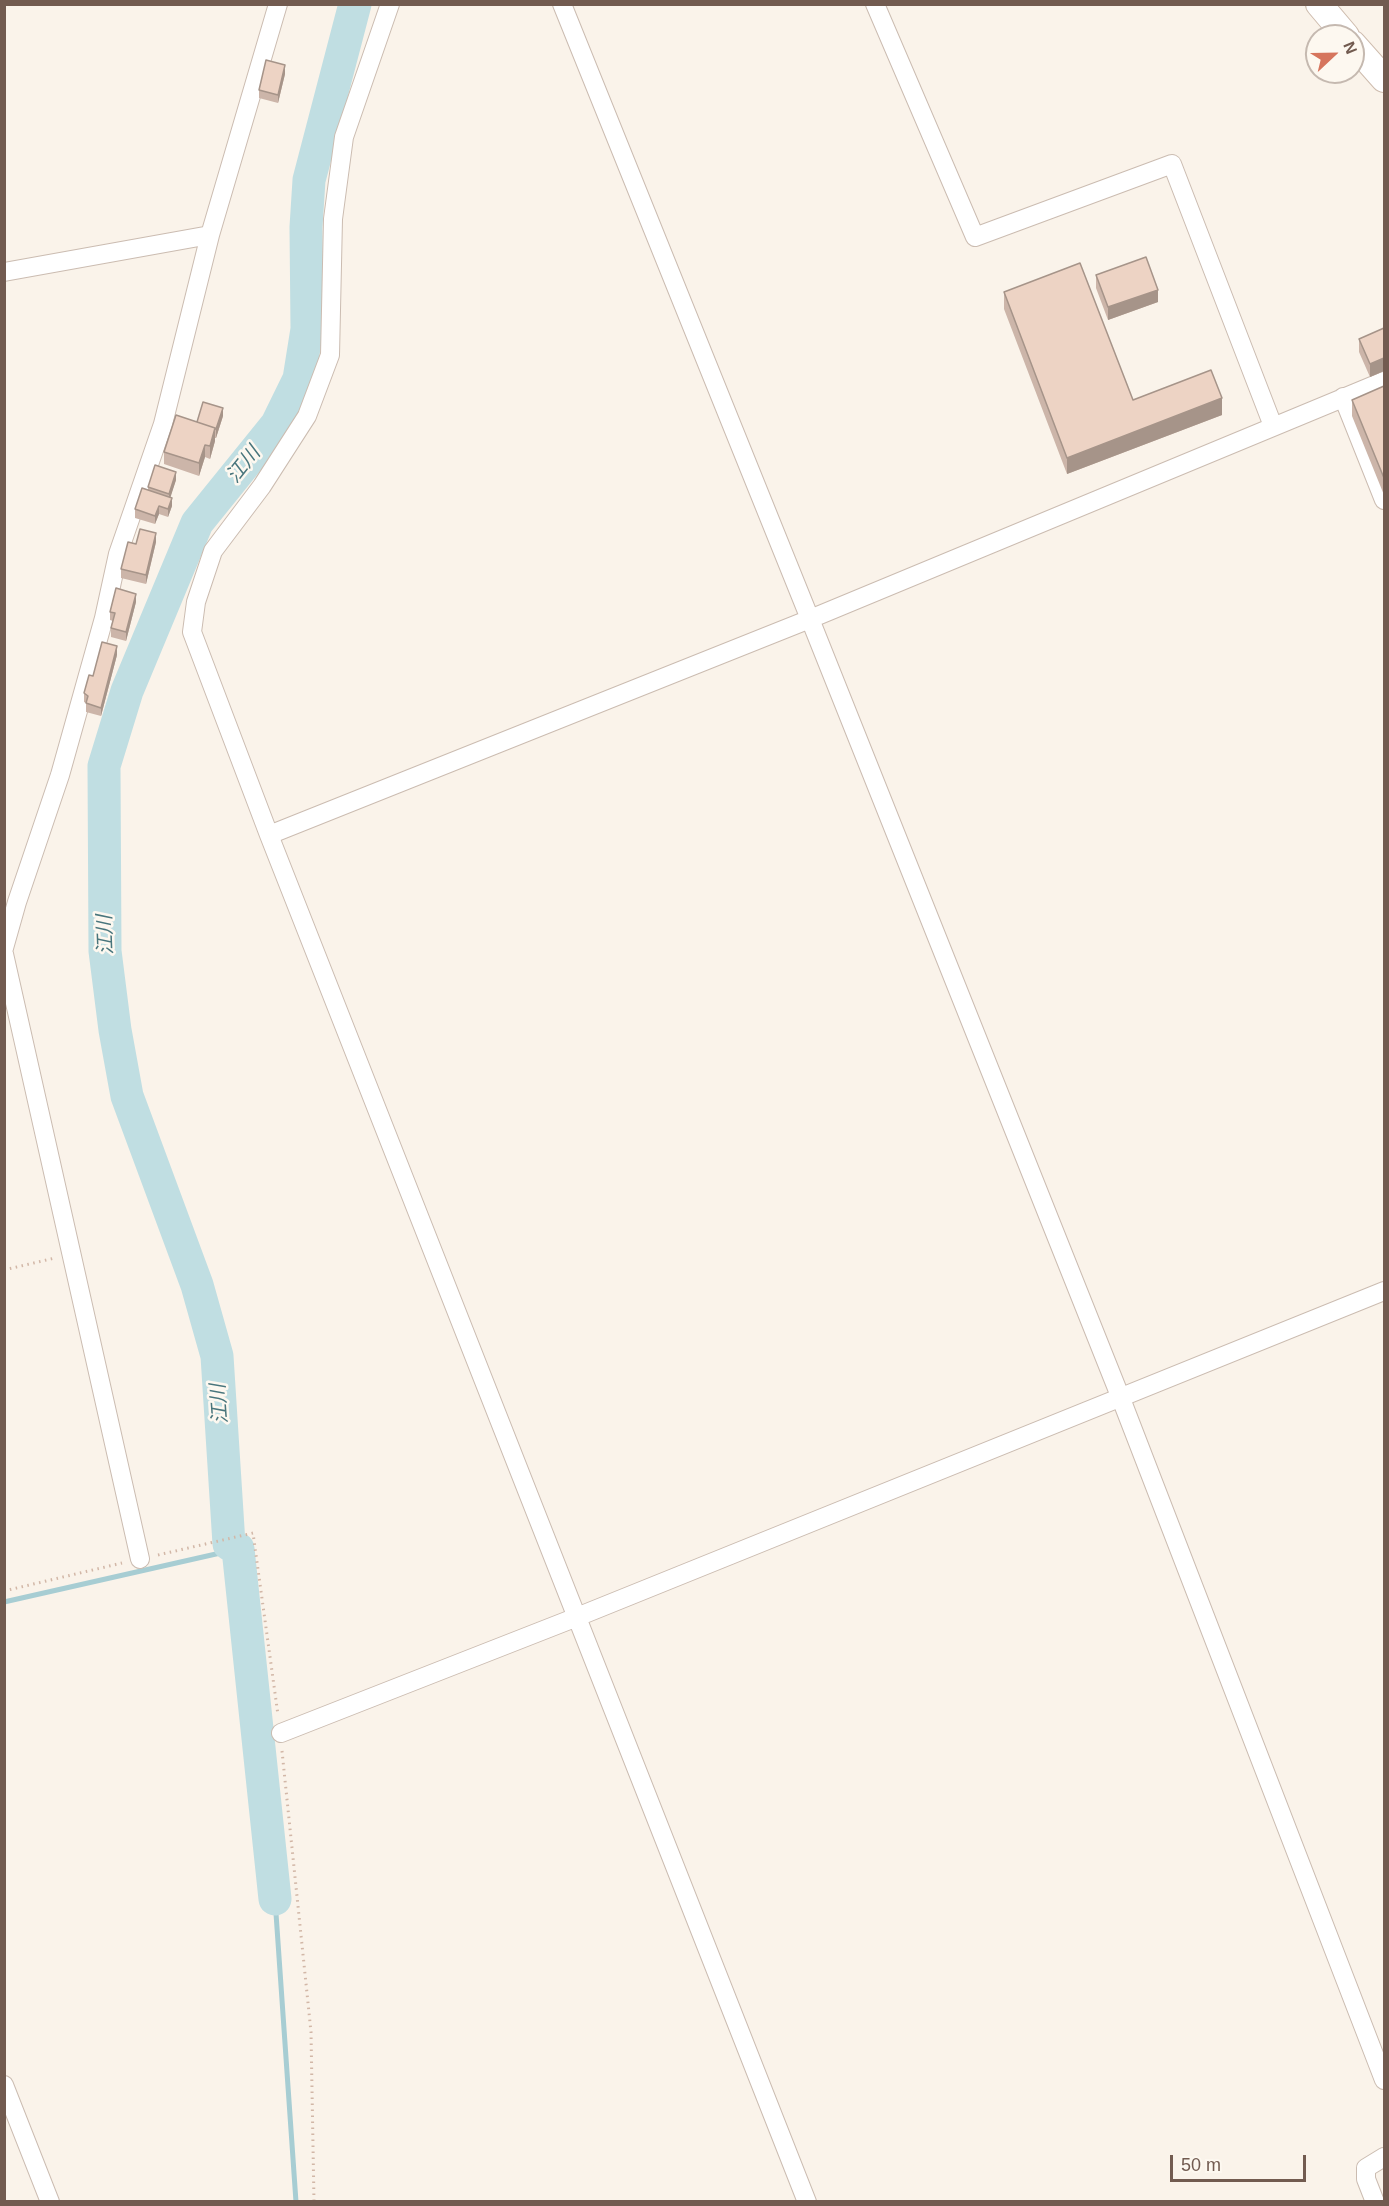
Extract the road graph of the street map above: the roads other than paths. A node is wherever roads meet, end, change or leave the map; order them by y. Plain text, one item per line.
1 (278, 4) edge
2 (390, 4) edge
3 (562, 4) edge
4 (875, 4) edge
5 (1319, 4) edge
6 (1336, 24) edge
7 (1365, 58) edge
8 (1384, 79) edge
9 (210, 236) junction
10 (4, 272) edge
11 (1384, 381) edge
12 (1343, 397) junction
13 (1273, 426) junction
14 (1384, 500) edge
15 (810, 619) junction
16 (268, 835) junction
17 (4, 948) edge
18 (4, 954) edge
19 (1384, 1291) edge
20 (1120, 1396) junction
21 (140, 1559) road end
22 (577, 1617) junction
23 (280, 1732) road end
24 (1384, 2080) edge
25 (4, 2085) edge
26 (1384, 2157) edge
27 (50, 2202) edge
28 (807, 2202) edge
29 (1375, 2202) edge

1 - 9 street
2 - 16 street
3 - 15 street
4 - 13 street
5 - 6 main road
7 - 8 main road
9 - 10 street
9 - 17 street
11 - 12 street
12 - 13 street
12 - 14 street
13 - 15 street
15 - 16 street
15 - 20 street
16 - 22 street
18 - 21 street
19 - 20 street
20 - 22 street
20 - 24 street
22 - 23 street
22 - 28 street
25 - 27 street
26 - 29 street

